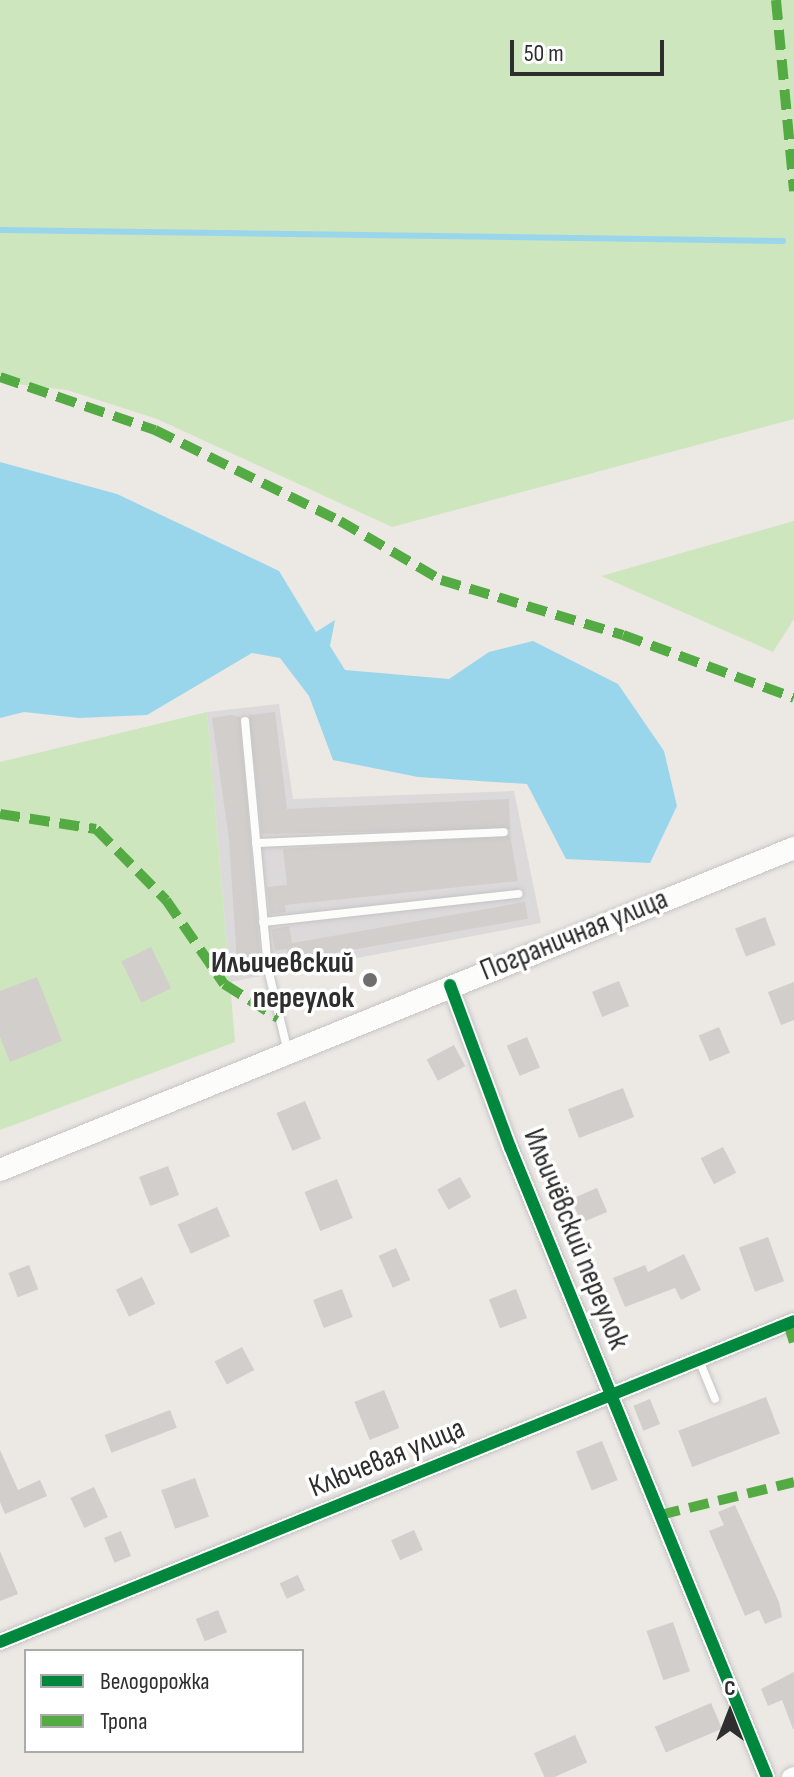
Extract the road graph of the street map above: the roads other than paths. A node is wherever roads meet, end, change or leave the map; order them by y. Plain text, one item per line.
1 (245, 721) dead end
2 (504, 832) dead end
3 (256, 843) junction
4 (794, 848) edge
5 (518, 894) dead end
6 (263, 922) junction
7 (450, 985) junction
8 (288, 1052) junction
9 (0, 1170) edge
10 (794, 1321) edge
11 (699, 1360) junction
12 (611, 1396) junction
13 (715, 1399) dead end
14 (0, 1642) edge
15 (767, 1777) edge

1 - 3 lane
2 - 3 lane
3 - 6 lane
4 - 7 main road, Пограничная улица
5 - 6 lane
6 - 8 lane
7 - 8 main road, Пограничная улица
7 - 12 street, Ильичёвский переулок
8 - 9 main road, Пограничная улица
10 - 11 street, Ключевая улица
11 - 12 street, Ключевая улица
11 - 13 lane
12 - 14 street, Ключевая улица
12 - 15 street, Ильичёвский переулок

